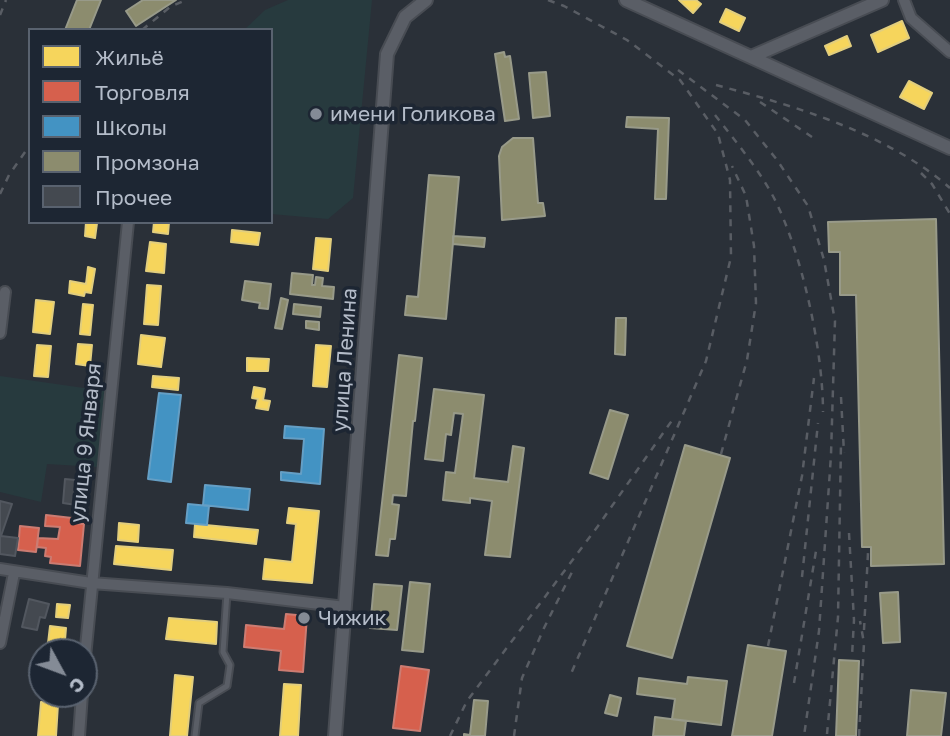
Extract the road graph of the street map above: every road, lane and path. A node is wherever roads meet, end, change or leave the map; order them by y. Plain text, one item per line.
1 (426, 0) edge
2 (626, 0) edge
3 (881, 0) edge
4 (904, 0) edge
5 (950, 52) edge
6 (751, 57) junction
7 (950, 148) edge
8 (128, 224) edge
9 (5, 292) dead end
10 (0, 333) edge
11 (0, 569) edge
12 (14, 573) junction
13 (91, 583) junction
14 (228, 593) junction
15 (345, 607) junction
16 (86, 638) edge
17 (0, 643) edge
18 (81, 708) edge
19 (79, 736) edge
20 (195, 736) edge
21 (335, 736) edge

1 - 15 street, улица Ленина
2 - 6 street
3 - 6 street
4 - 5 street
6 - 7 street
8 - 13 street, улица 9 Января
9 - 10 street
11 - 12 street
12 - 13 street
12 - 17 street
13 - 14 street
13 - 16 street, улица 9 Января
14 - 15 street
14 - 20 lane
15 - 21 street, улица Ленина
18 - 19 street

